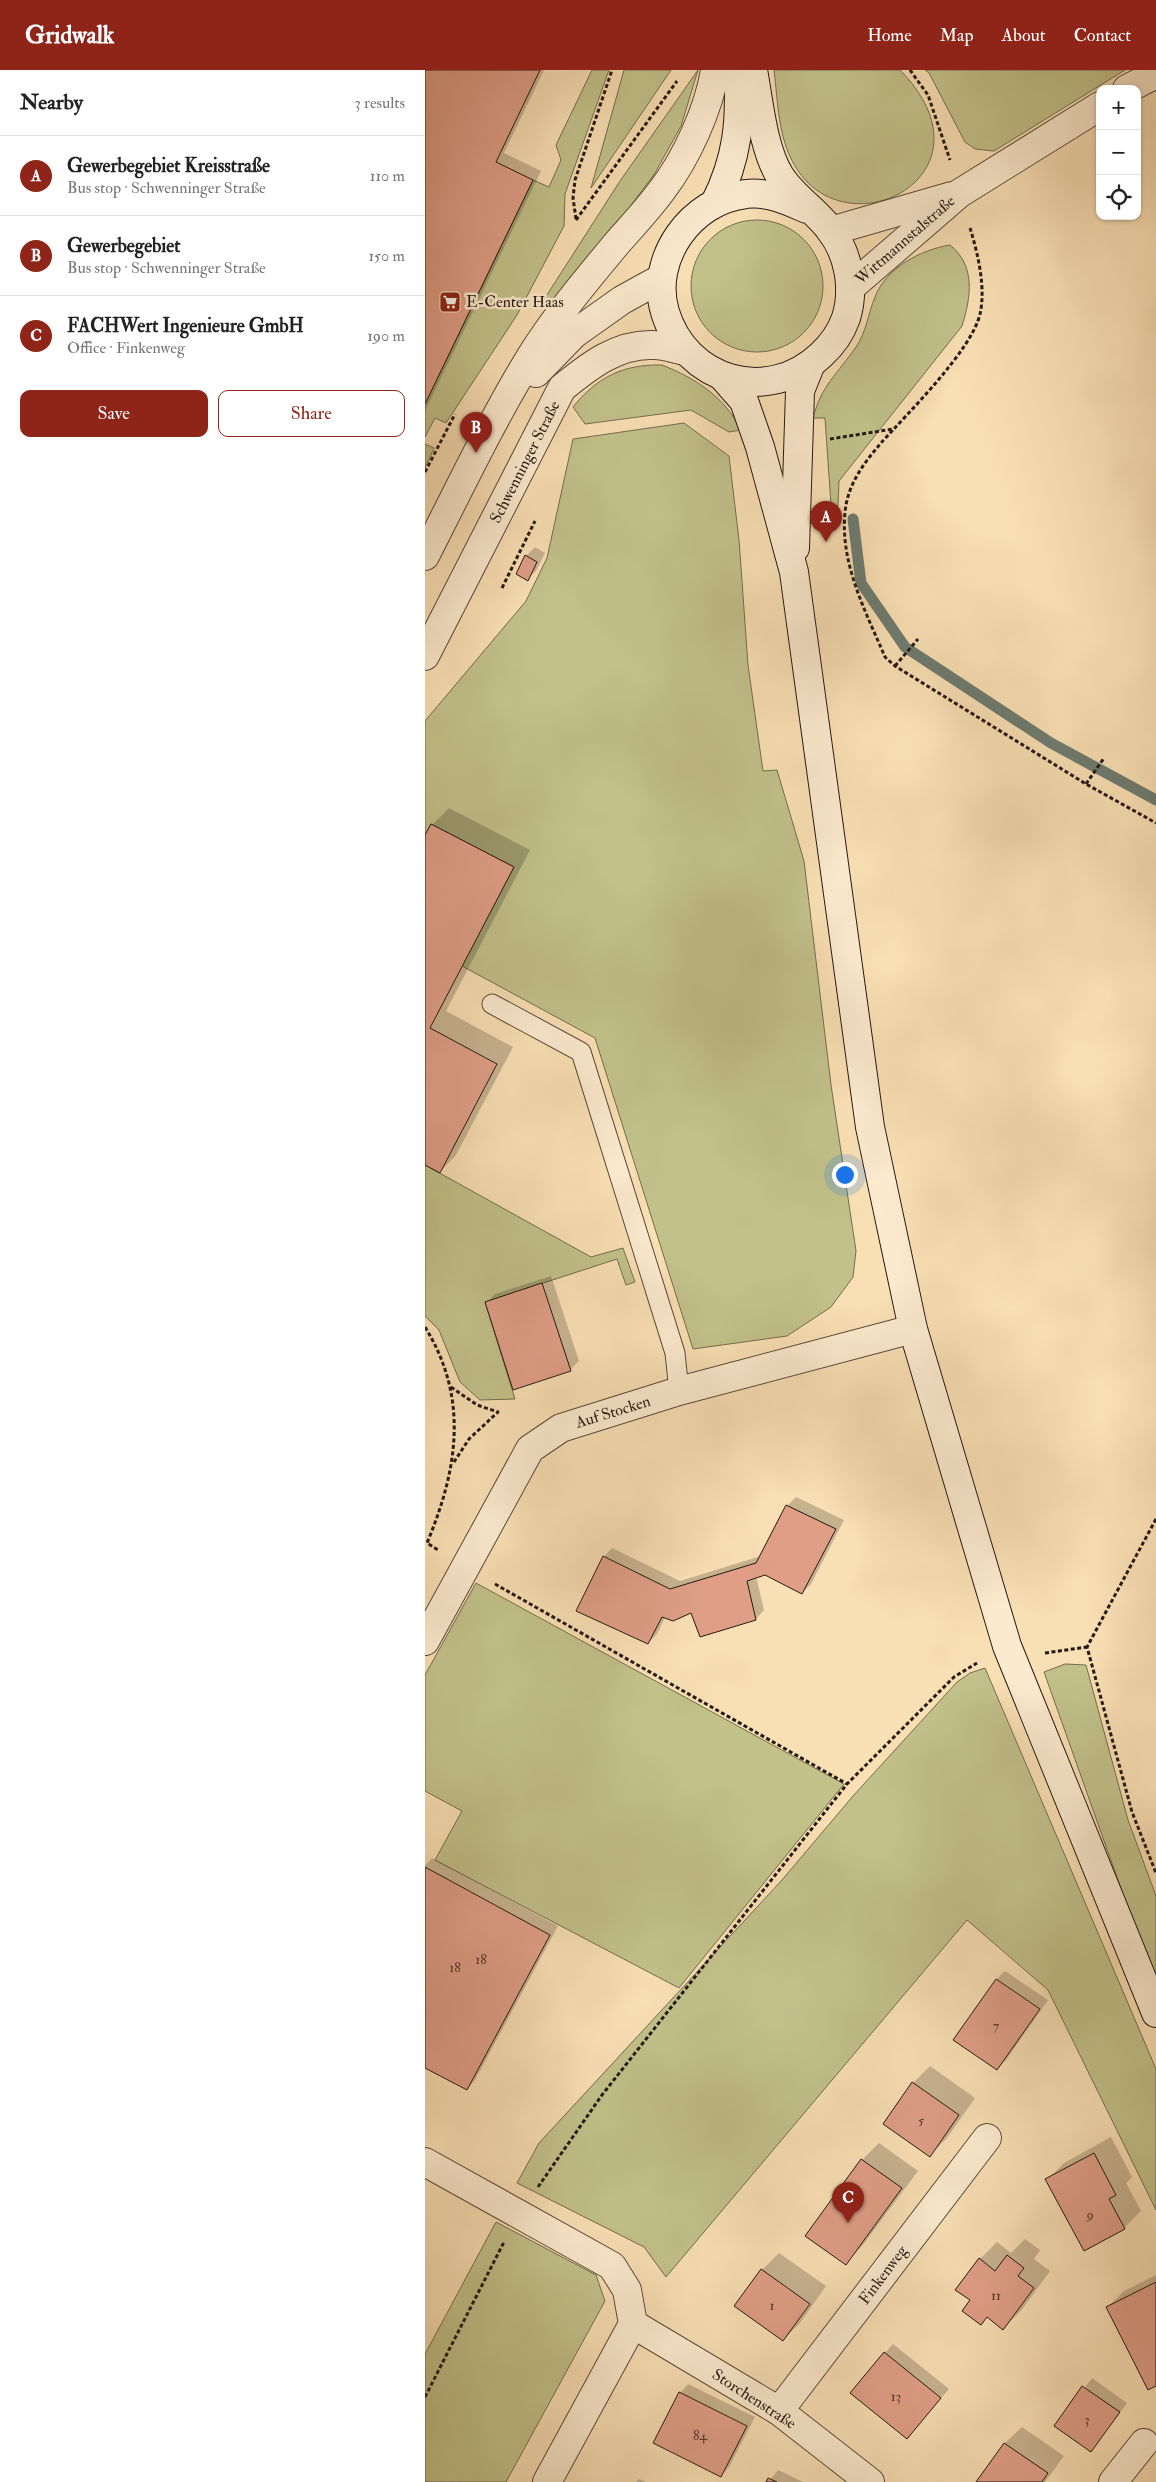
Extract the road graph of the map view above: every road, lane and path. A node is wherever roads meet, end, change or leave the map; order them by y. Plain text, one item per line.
1 (612, 70) edge
2 (715, 70) edge
3 (738, 70) edge
4 (753, 70) edge
5 (910, 70) edge
6 (1156, 74) edge
7 (679, 78) dead end
8 (1135, 85) edge
9 (1096, 109) edge
10 (961, 193) junction
11 (715, 203) junction
12 (807, 209) junction
13 (831, 230) junction
14 (661, 278) junction
15 (850, 288) junction
16 (685, 351) junction
17 (810, 366) junction
18 (723, 377) junction
19 (503, 407) junction
20 (455, 414) dead end
21 (894, 428) junction
22 (827, 440) dead end
23 (425, 472) edge
24 (535, 521) dead end
25 (425, 556) edge
26 (794, 572) junction
27 (502, 588) dead end
28 (918, 639) dead end
29 (425, 656) edge
30 (895, 666) junction
31 (1104, 758) dead end
32 (1085, 784) junction
33 (1156, 823) edge
34 (492, 1004) dead end
35 (425, 1327) edge
36 (913, 1329) junction
37 (450, 1387) junction
38 (679, 1391) junction
39 (453, 1464) junction
40 (1156, 1519) edge
41 (432, 1546) dead end
42 (487, 1580) dead end
43 (425, 1641) edge
44 (1007, 1646) junction
45 (1087, 1647) junction
46 (847, 1784) junction
47 (1156, 1874) edge
48 (1156, 2013) edge
49 (987, 2138) dead end
50 (425, 2162) edge
51 (533, 2194) dead end
52 (505, 2239) dead end
53 (633, 2324) junction
54 (425, 2397) edge
55 (779, 2411) junction
56 (1144, 2443) dead end
57 (547, 2482) edge
58 (870, 2482) edge
59 (1113, 2482) edge

1 - 7 path
2 - 19 street
3 - 11 street
4 - 12 street
5 - 10 path
6 - 8 street
9 - 10 street, Wittmannstalstraße
10 - 13 street, Wittmannstalstraße
10 - 15 street, Wittmannstalstraße
10 - 21 path
11 - 12 street
11 - 14 street
12 - 13 street
13 - 15 street
14 - 16 street
14 - 19 street
15 - 17 street
16 - 18 street
16 - 29 street, Schwenninger Straße
17 - 18 street
17 - 26 street
18 - 26 street
19 - 25 street
20 - 23 path
21 - 22 path
21 - 30 path
24 - 27 path
26 - 36 street
28 - 30 path
30 - 32 path
31 - 32 path
32 - 33 path
34 - 38 lane
35 - 37 path
36 - 38 street, Auf Stocken
36 - 44 street
37 - 39 path
37 - 39 path
38 - 43 street, Auf Stocken
39 - 41 path
40 - 45 path
42 - 46 path
44 - 45 path
44 - 46 path
44 - 48 street
45 - 47 path
46 - 51 path
49 - 55 street, Finkenweg
50 - 53 street
52 - 54 path
53 - 55 street, Storchenstraße
53 - 57 street
55 - 58 street, Storchenstraße
56 - 59 street

